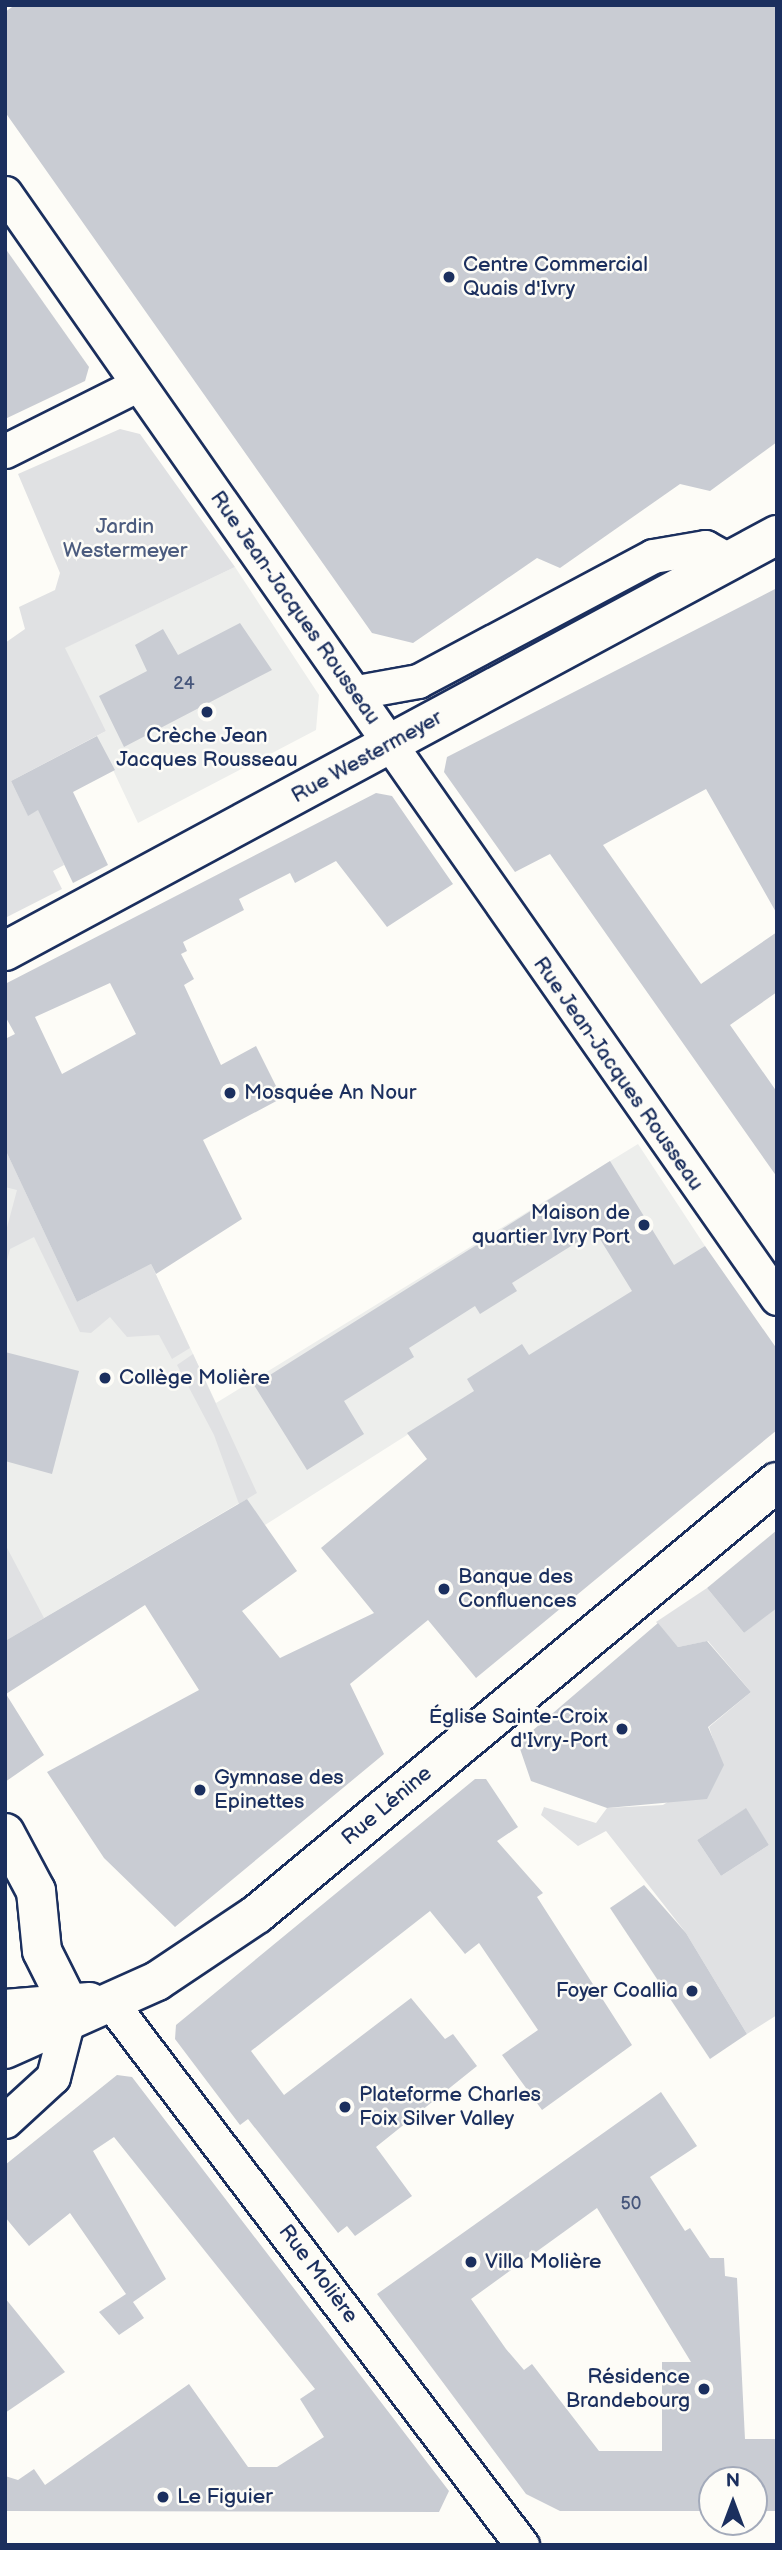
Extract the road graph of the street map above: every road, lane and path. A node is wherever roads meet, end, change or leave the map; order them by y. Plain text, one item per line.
1 (5, 193) edge
2 (137, 385) junction
3 (5, 451) edge
4 (777, 535) edge
5 (728, 560) junction
6 (357, 692) junction
7 (390, 747) junction
8 (5, 951) edge
9 (777, 1298) edge
10 (777, 1482) edge
11 (5, 1833) edge
12 (41, 1951) junction
13 (113, 2004) junction
14 (5, 2006) edge
15 (66, 2011) junction
16 (5, 2049) edge
17 (5, 2121) edge
18 (522, 2545) edge

1 - 2 street, Rue Jean-Jacques Rousseau
2 - 3 street
2 - 6 street, Rue Jean-Jacques Rousseau
4 - 5 main road, Rue Westermeyer
5 - 6 street, Rue Westermeyer
5 - 7 main road, Rue Westermeyer
6 - 7 street, Rue Jean-Jacques Rousseau
7 - 8 main road, Rue Westermeyer
7 - 9 street, Rue Jean-Jacques Rousseau
10 - 13 main road, Rue Lénine
11 - 12 main road
12 - 14 main road
12 - 15 main road
13 - 15 main road
13 - 18 street, Rue Molière
14 - 15 main road
15 - 16 main road
15 - 17 street

